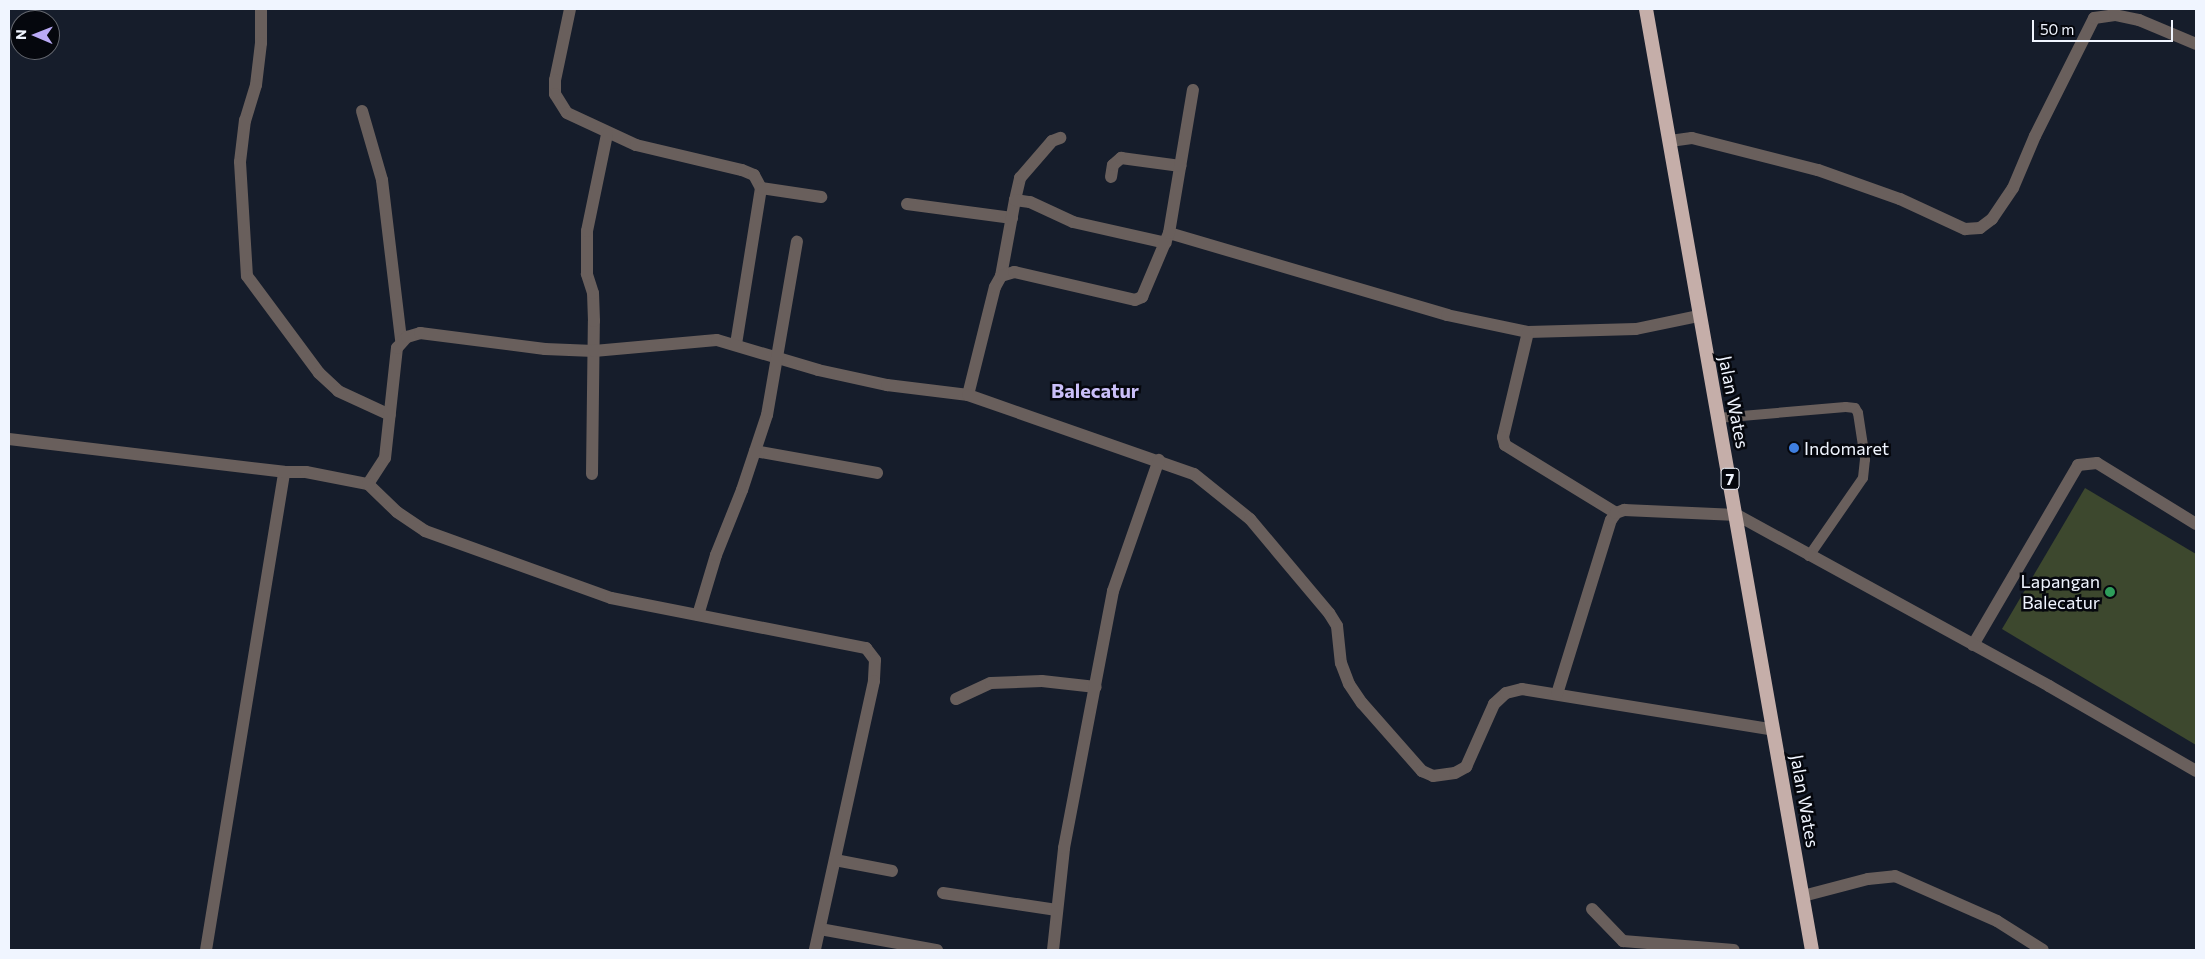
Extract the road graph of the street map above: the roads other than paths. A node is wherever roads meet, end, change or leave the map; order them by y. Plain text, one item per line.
1 (260, 9) edge
2 (570, 9) edge
3 (1646, 9) edge
4 (2196, 44) edge
5 (1193, 90) dead end
6 (362, 111) dead end
7 (607, 134) junction
8 (1060, 138) dead end
9 (1670, 141) junction
10 (1180, 166) junction
11 (1111, 177) dead end
12 (761, 188) junction
13 (821, 197) dead end
14 (1016, 200) junction
15 (907, 204) dead end
16 (1012, 218) junction
17 (1168, 238) junction
18 (798, 242) dead end
19 (1001, 276) junction
20 (1698, 316) junction
21 (1528, 332) junction
22 (401, 340) junction
23 (736, 344) junction
24 (594, 351) junction
25 (779, 359) junction
26 (968, 395) junction
27 (390, 416) junction
28 (1718, 418) junction
29 (9, 439) edge
30 (755, 451) junction
31 (1159, 460) junction
32 (284, 472) junction
33 (877, 473) dead end
34 (592, 474) dead end
35 (368, 484) junction
36 (1616, 513) junction
37 (1737, 515) junction
38 (2196, 524) edge
39 (1809, 556) junction
40 (698, 615) junction
41 (1973, 645) junction
42 (1096, 687) junction
43 (1557, 694) junction
44 (956, 699) dead end
45 (1774, 730) junction
46 (2196, 771) edge
47 (835, 860) junction
48 (892, 871) dead end
49 (943, 893) dead end
50 (1803, 896) junction
51 (1592, 909) dead end
52 (1057, 910) junction
53 (820, 929) junction
54 (206, 950) edge
55 (815, 950) edge
56 (937, 950) edge
57 (1053, 950) edge
58 (1734, 950) edge
59 (1812, 950) edge
60 (2043, 950) edge

1 - 27 street
2 - 7 street
3 - 9 highway, Jalan Wates / 7
4 - 9 street
5 - 10 street
6 - 22 street
7 - 12 street
7 - 24 street
8 - 14 street
9 - 20 highway, Jalan Wates / 7
10 - 11 street
10 - 17 street
12 - 13 street
12 - 23 street
14 - 16 street
14 - 17 street
15 - 16 street
16 - 19 street
17 - 19 street
17 - 21 street
18 - 25 street
19 - 26 street
20 - 21 street
20 - 28 highway, Jalan Wates / 7
21 - 36 street
22 - 24 street
22 - 27 street
23 - 24 street
23 - 25 street
24 - 34 street
25 - 26 street
25 - 30 street
26 - 31 street
27 - 35 street
28 - 37 highway, Jalan Wates / 7
28 - 39 lane
29 - 32 street
30 - 33 street
30 - 40 street
31 - 42 street
31 - 43 street
32 - 35 street
32 - 54 street
35 - 40 street
36 - 37 street
36 - 43 street
37 - 39 street
37 - 45 highway, Jalan Wates / 7
38 - 41 street
39 - 41 street
40 - 47 street
41 - 46 street
42 - 44 street
42 - 52 street
43 - 45 street
45 - 50 highway, Jalan Wates / 7
47 - 48 street
47 - 53 street
49 - 52 street
50 - 59 highway, Jalan Wates / 7
50 - 60 street
51 - 58 street
52 - 57 street
53 - 55 street
53 - 56 street

